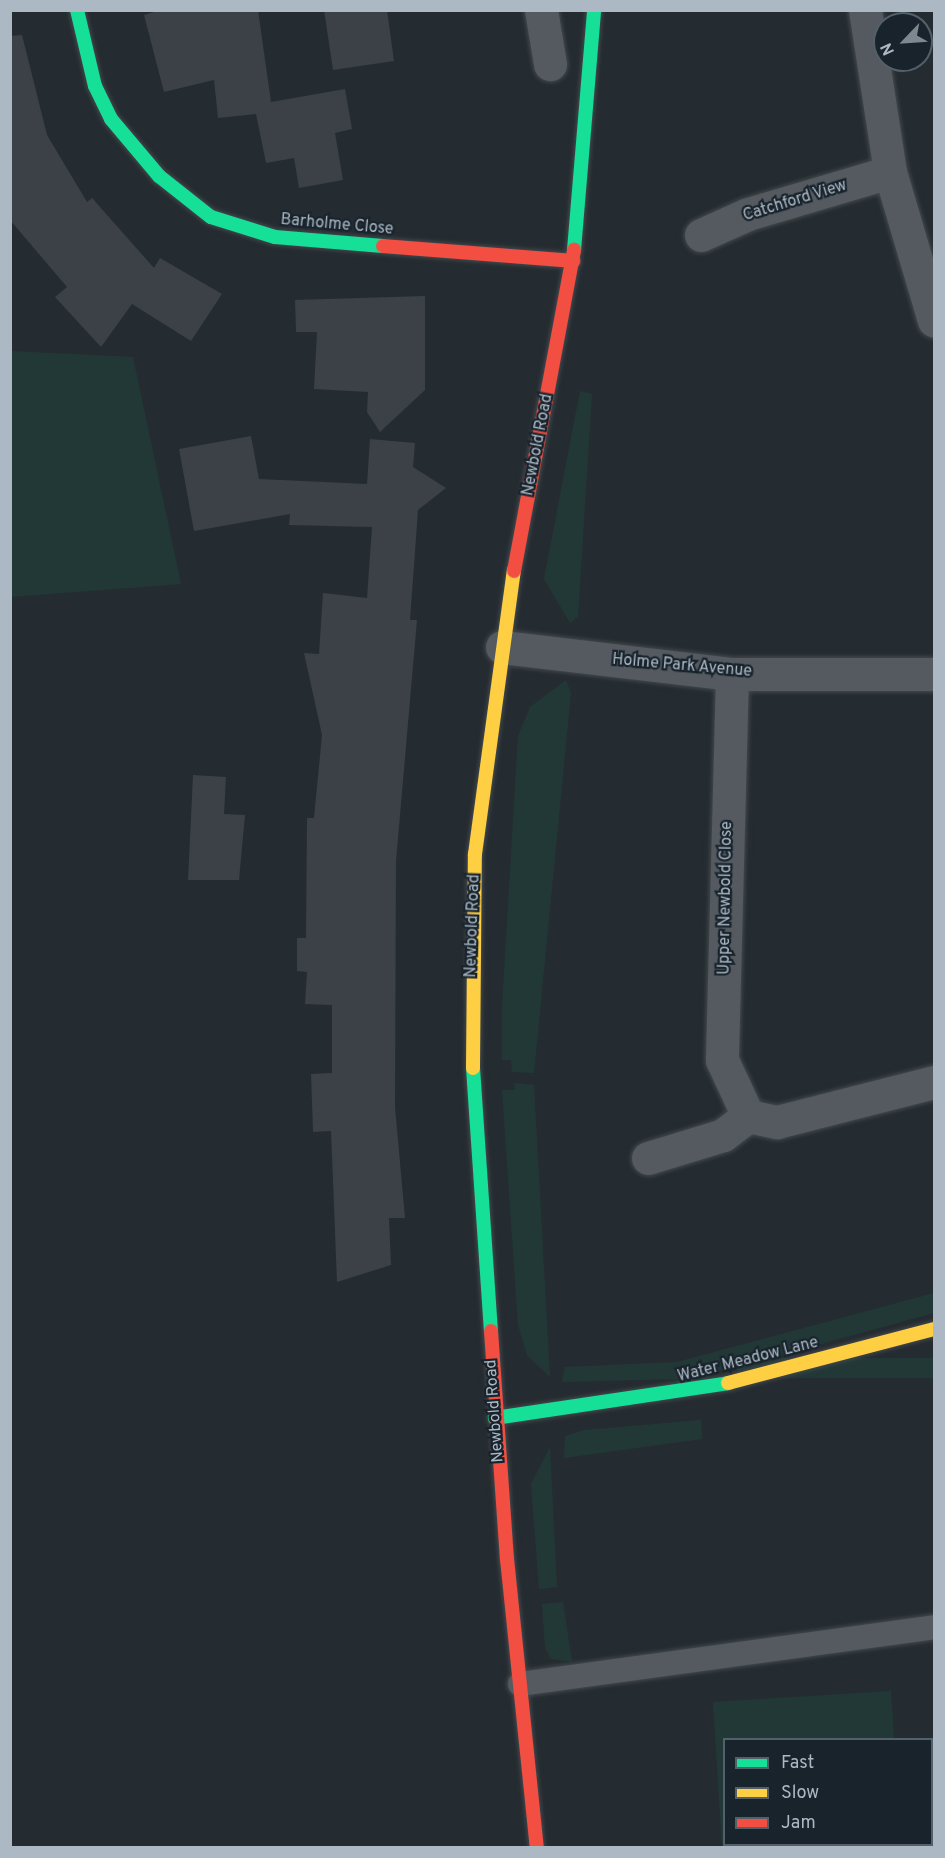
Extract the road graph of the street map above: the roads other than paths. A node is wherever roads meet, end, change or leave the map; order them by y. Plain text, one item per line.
1 (77, 10) edge
2 (541, 10) edge
3 (594, 10) edge
4 (865, 10) edge
5 (550, 64) dead end
6 (890, 172) junction
7 (701, 235) dead end
8 (573, 261) junction
9 (934, 321) edge
10 (502, 647) junction
11 (732, 674) junction
12 (934, 674) edge
13 (934, 1082) edge
14 (748, 1116) junction
15 (648, 1158) dead end
16 (934, 1329) edge
17 (495, 1418) junction
18 (934, 1627) edge
19 (520, 1684) junction
20 (537, 1848) edge

1 - 8 main road, Barholme Close
2 - 5 street
3 - 8 main road, Newbold Road
4 - 6 street
6 - 7 street, Catchford View
6 - 9 street
8 - 10 main road, Newbold Road
10 - 11 street, Holme Park Avenue
10 - 17 main road, Newbold Road
11 - 12 street, Holme Park Avenue
11 - 14 street, Upper Newbold Close
13 - 14 street
14 - 15 street
16 - 17 main road, Water Meadow Lane
17 - 19 main road, Newbold Road
18 - 19 lane
19 - 20 main road, Newbold Road

